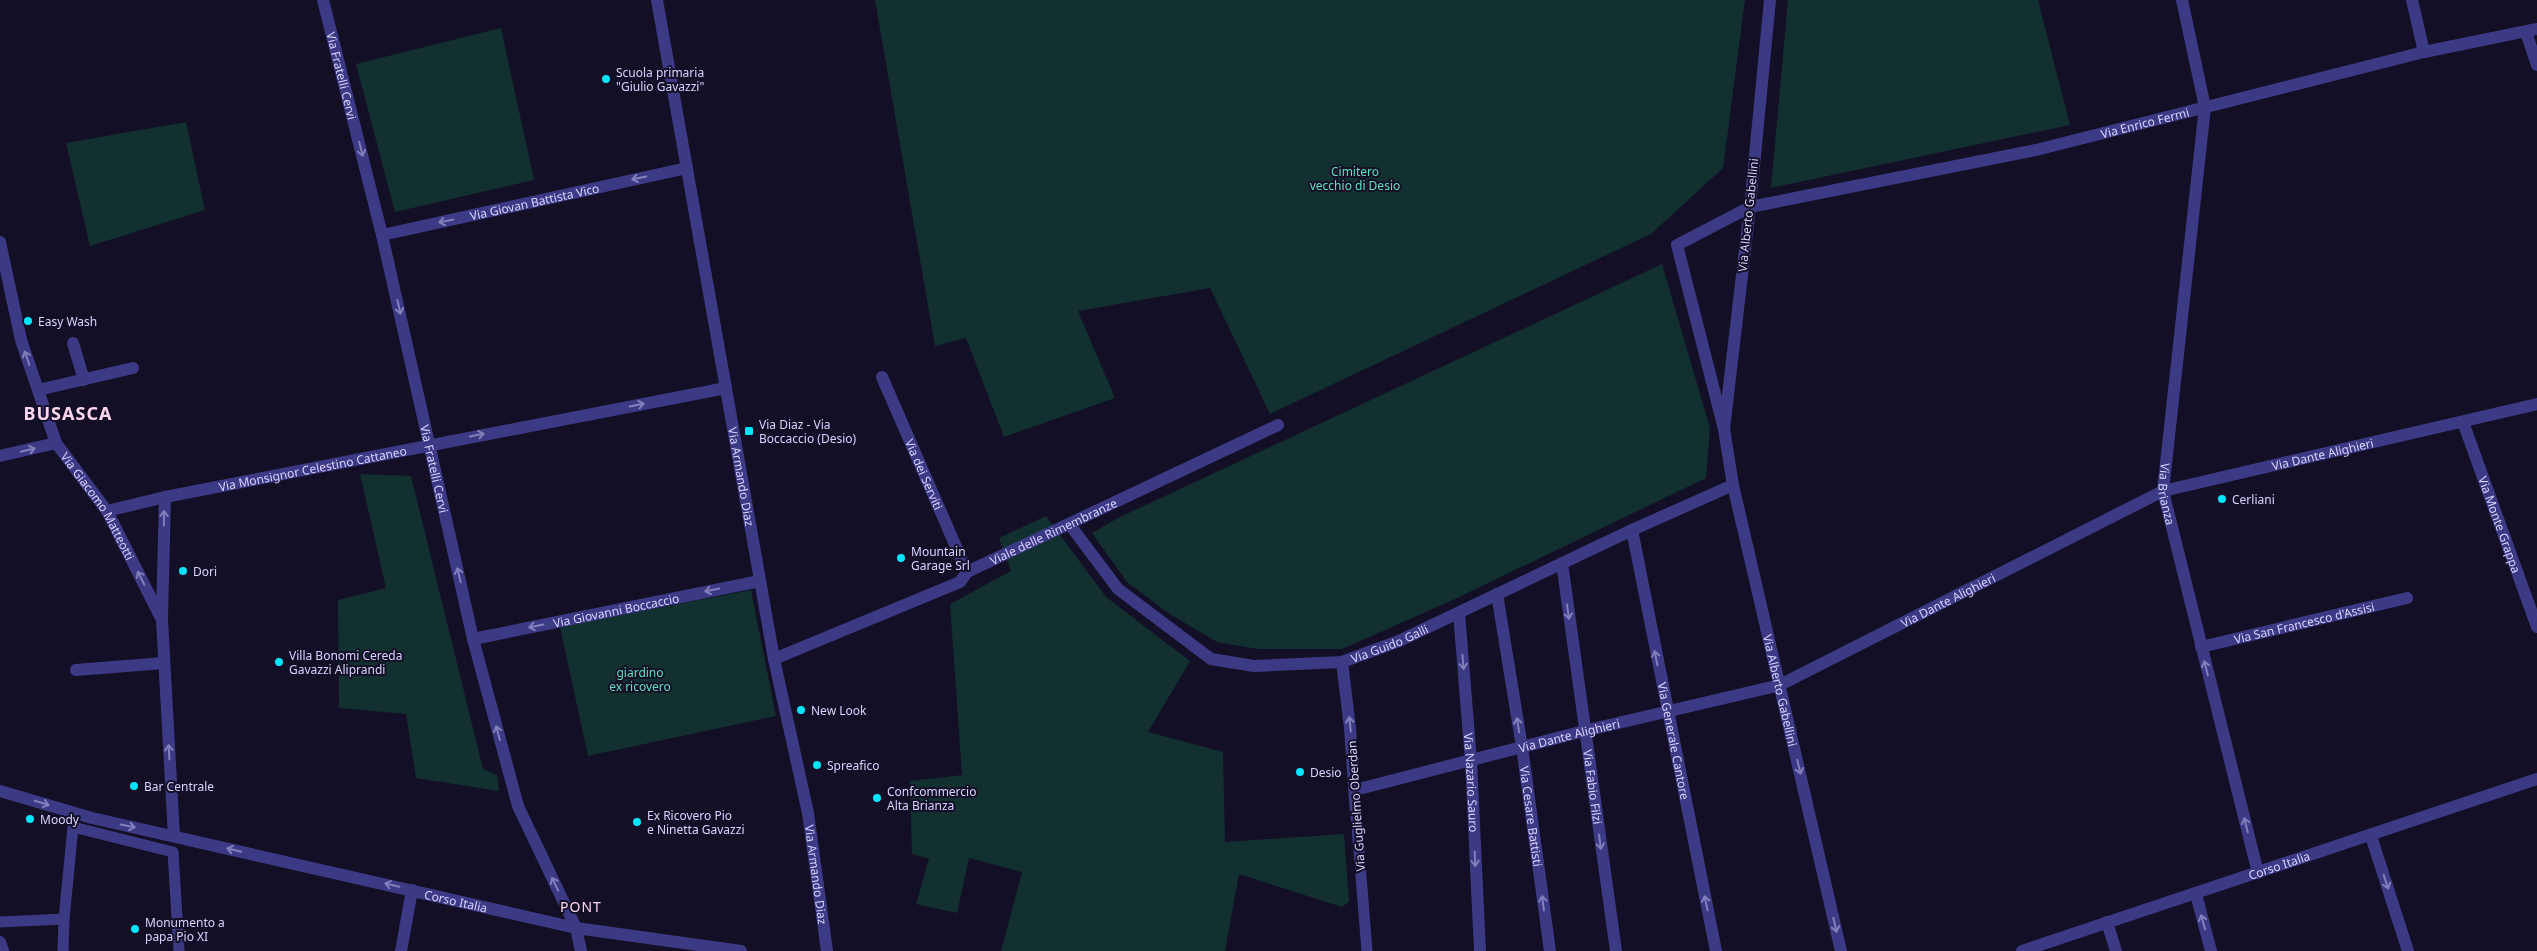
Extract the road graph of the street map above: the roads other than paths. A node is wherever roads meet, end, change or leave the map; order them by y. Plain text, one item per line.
1 (323, 0) edge
2 (657, 0) edge
3 (1770, 0) edge
4 (2182, 0) edge
5 (2412, 0) edge
6 (2531, 30) edge
7 (2424, 52) junction
8 (2537, 65) edge
9 (2205, 107) junction
10 (687, 168) junction
11 (1750, 207) junction
12 (382, 235) junction
13 (0, 242) edge
14 (73, 343) dead end
15 (133, 368) dead end
16 (882, 377) dead end
17 (84, 380) junction
18 (726, 388) junction
19 (38, 390) junction
20 (2537, 404) edge
21 (2464, 422) junction
22 (1278, 425) dead end
23 (1724, 429) junction
24 (56, 443) junction
25 (429, 444) junction
26 (0, 456) edge
27 (1733, 485) junction
28 (2163, 491) junction
29 (165, 497) junction
30 (107, 511) junction
31 (1070, 525) junction
32 (1632, 530) junction
33 (1562, 564) junction
34 (967, 572) junction
35 (760, 581) junction
36 (1497, 594) junction
37 (2407, 598) dead end
38 (1459, 613) junction
39 (162, 620) junction
40 (2537, 627) edge
41 (473, 639) junction
42 (2201, 647) junction
43 (774, 659) junction
44 (1342, 662) junction
45 (164, 663) junction
46 (76, 670) dead end
47 (1780, 685) junction
48 (1667, 714) junction
49 (1584, 731) junction
50 (1522, 747) junction
51 (1471, 761) junction
52 (2537, 779) edge
53 (1355, 790) junction
54 (0, 791) edge
55 (1356, 814) joint
56 (174, 836) junction
57 (2370, 836) junction
58 (174, 852) junction
59 (2258, 873) junction
60 (412, 890) junction
61 (2196, 894) junction
62 (64, 919) junction
63 (0, 922) edge
64 (2107, 922) junction
65 (576, 928) junction
66 (0, 942) edge
67 (3, 951) edge
68 (63, 951) edge
69 (180, 951) edge
70 (401, 951) edge
71 (581, 951) edge
72 (741, 951) edge
73 (827, 951) edge
74 (1367, 951) edge
75 (1480, 951) edge
76 (1550, 951) edge
77 (1616, 951) edge
78 (1716, 951) edge
79 (1841, 951) edge
80 (2022, 951) edge
81 (2116, 951) edge
82 (2212, 951) edge
83 (2408, 951) edge

1 -> 12 street, Via Fratelli Cervi
2 - 10 street, Via Armando Diaz
3 - 11 street, Via Alberto Gabellini
4 - 9 street, Via Brianza
5 - 7 street
6 - 7 street, Via Enrico Fermi
6 - 8 street
7 - 9 street, Via Enrico Fermi
9 - 11 street, Via Enrico Fermi
9 - 28 street, Via Brianza
10 -> 12 street, Via Giovan Battista Vico
10 - 18 street, Via Armando Diaz
11 - 23 street, Via Alberto Gabellini
11 - 23 street, Via Alberto Gabellini
12 -> 25 street, Via Fratelli Cervi
19 -> 13 street, Via Giacomo Matteotti
14 - 17 street
15 - 17 street
16 - 34 street, Via dei Serviti
17 - 19 street
25 -> 18 street, Via Monsignor Celestino Cattaneo
18 - 35 street, Via Armando Diaz
19 - 24 street, Via Giacomo Matteotti
20 - 21 street, Via Dante Alighieri
21 - 28 street, Via Dante Alighieri
21 - 40 street, Via Monte Grappa
22 - 31 street, Viale delle Rimembranze
23 - 27 street, Via Alberto Gabellini
26 -> 24 street
24 - 30 street, Via Giacomo Matteotti
25 - 29 street, Via Monsignor Celestino Cattaneo
41 -> 25 street, Via Fratelli Cervi
27 - 32 street, Via Guido Galli
27 - 47 street, Via Alberto Gabellini
28 - 42 street, Via Brianza
28 - 47 street, Via Dante Alighieri
29 - 30 street, Via Monsignor Celestino Cattaneo
39 -> 29 street, Via Giacomo Matteotti
39 -> 30 street, Via Giacomo Matteotti
31 - 34 street, Viale delle Rimembranze
31 - 44 street, Via Guido Galli
32 - 33 street, Via Guido Galli
48 -> 32 street, Via Generale Cantore
33 - 36 street, Via Guido Galli
33 -> 49 street, Via Fabio Filzi
34 - 43 street, Viale delle Rimembranze
35 -> 41 street, Via Giovanni Boccaccio
35 - 43 street, Via Armando Diaz
36 - 38 street, Via Guido Galli
50 -> 36 street, Via Cesare Battisti
37 - 42 street, Via San Francesco d'Assisi
38 - 44 street, Via Guido Galli
38 -> 51 street, Via Nazario Sauro
39 - 45 street, Via Giacomo Matteotti
65 -> 41 street, Via Fratelli Cervi
59 -> 42 street, Via Brianza
43 - 73 street, Via Armando Diaz
53 -> 44 street, Via Guglielmo Oberdan
45 - 46 street
56 -> 45 street, Via Giacomo Matteotti
47 - 48 street, Via Dante Alighieri
47 -> 79 street, Via Alberto Gabellini
48 - 49 street, Via Dante Alighieri
78 -> 48 street, Via Generale Cantore
49 - 50 street, Via Dante Alighieri
49 -> 77 street, Via Fabio Filzi
50 - 51 street, Via Dante Alighieri
76 -> 50 street, Via Cesare Battisti
51 - 53 street, Via Dante Alighieri
51 -> 75 street, Via Nazario Sauro
52 - 57 street, Corso Italia
53 - 55 street, Via Guglielmo Oberdan
54 -> 56 street, Corso Italia
55 - 74 street, Via Guglielmo Oberdan
56 - 58 street
60 -> 56 street, Corso Italia
57 - 59 street, Corso Italia
57 -> 83 street
58 - 62 street
58 - 69 street
59 - 61 street, Corso Italia
60 - 65 street, Corso Italia
60 - 70 street
61 - 64 street, Corso Italia
82 -> 61 street
62 - 63 street
62 - 68 street
64 - 80 street, Corso Italia
64 - 81 street
65 - 71 street, Via Fratelli Cervi
65 - 72 street, Corso Italia
66 - 67 street

